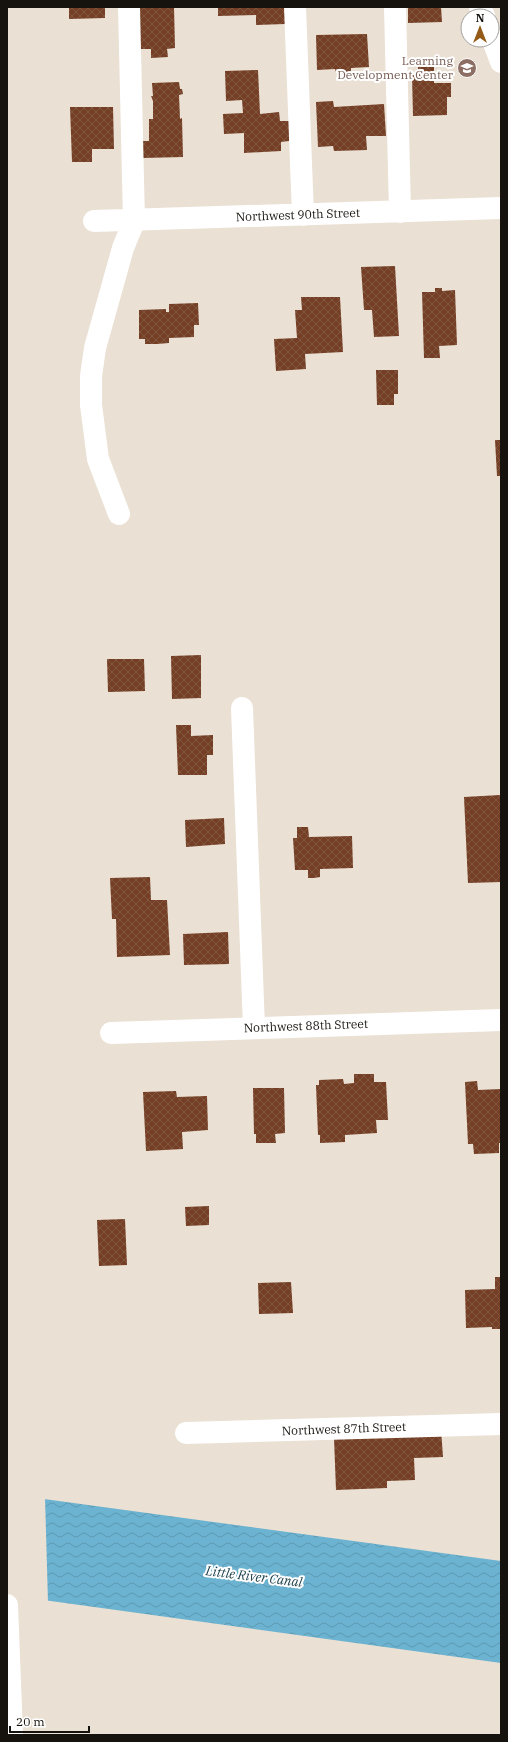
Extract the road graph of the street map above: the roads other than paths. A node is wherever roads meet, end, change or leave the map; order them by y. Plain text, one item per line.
1 (129, 7) edge
2 (295, 7) edge
3 (395, 7) edge
4 (496, 48) edge
5 (501, 62) edge
6 (501, 208) edge
7 (400, 212) junction
8 (303, 215) junction
9 (94, 221) dead end
10 (134, 221) junction
11 (119, 514) dead end
12 (242, 708) dead end
13 (501, 1020) edge
14 (254, 1028) junction
15 (111, 1033) dead end
16 (501, 1424) edge
17 (186, 1433) dead end
18 (7, 1606) edge
19 (12, 1735) edge

1 - 10 main road
2 - 8 main road
3 - 7 main road
4 - 5 main road
6 - 7 main road, Northwest 90th Street
7 - 8 main road, Northwest 90th Street
8 - 10 main road, Northwest 90th Street
9 - 10 main road, Northwest 90th Street
10 - 11 main road
12 - 14 main road
13 - 14 main road, Northwest 88th Street
14 - 15 main road, Northwest 88th Street
16 - 17 main road, Northwest 87th Street
18 - 19 main road

